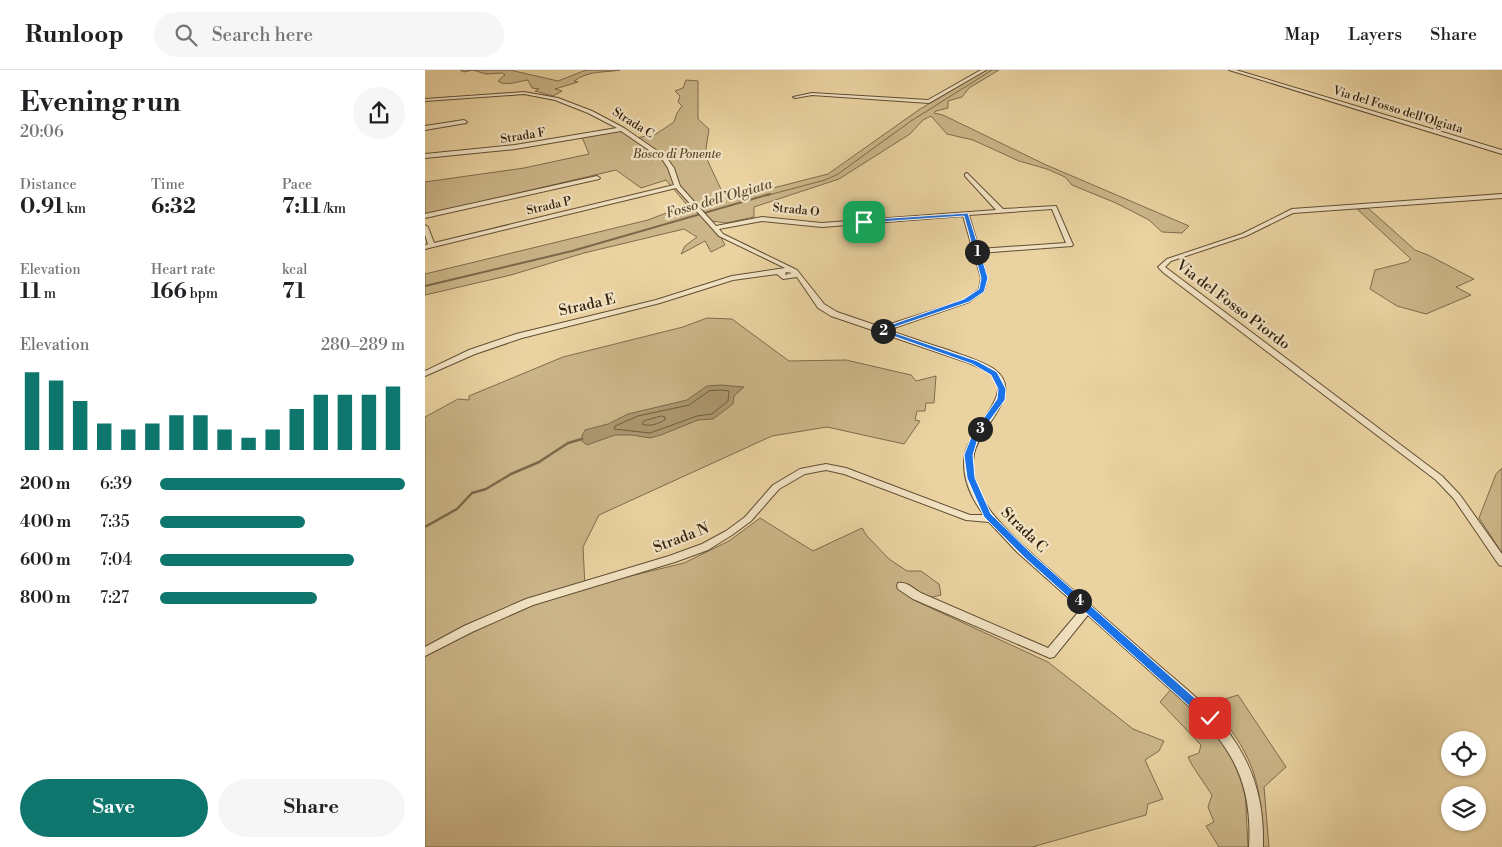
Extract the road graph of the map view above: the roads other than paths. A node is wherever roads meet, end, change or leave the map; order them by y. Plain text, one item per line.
1 (984, 70) edge
2 (1231, 70) edge
3 (795, 97) dead end
4 (425, 100) edge
5 (464, 122) dead end
6 (425, 128) edge
7 (622, 129) junction
8 (1502, 152) edge
9 (425, 156) edge
10 (967, 175) dead end
11 (597, 178) dead end
12 (677, 186) junction
13 (1502, 196) edge
14 (1001, 211) junction
15 (966, 214) junction
16 (425, 216) edge
17 (425, 227) edge
18 (713, 228) junction
19 (432, 245) junction
20 (425, 246) edge
21 (977, 251) junction
22 (795, 271) junction
23 (784, 272) junction
24 (760, 274) joint
25 (806, 285) junction
26 (879, 330) junction
27 (425, 374) edge
28 (990, 519) junction
29 (1502, 562) edge
30 (902, 586) dead end
31 (1087, 608) junction
32 (425, 652) edge
33 (1256, 847) edge

1 - 3 street
2 - 8 street, Via del Fosso dell'Olgiata
4 - 7 street, Strada C
5 - 6 street
7 - 9 street, Strada F
7 - 12 street, Strada C
10 - 14 street
11 - 16 street
12 - 18 street, Strada C
12 - 19 street, Strada P
13 - 29 street, Via del Fosso Piordo
14 - 15 street, Strada O
14 - 21 street, Strada O
15 - 18 street, Strada O
15 - 21 street
17 - 19 street
18 - 23 street, Strada C
19 - 20 street, Strada P
21 - 26 street
22 - 23 street, Strada C
22 - 23 street
22 - 25 street, Strada C
23 - 24 street, Strada E
23 - 25 street, Strada C
24 - 27 street, Strada E
25 - 26 street, Strada C
26 - 28 street, Strada C
28 - 31 street, Strada C
28 - 32 street, Strada N
30 - 31 street
31 - 33 street, Strada C

